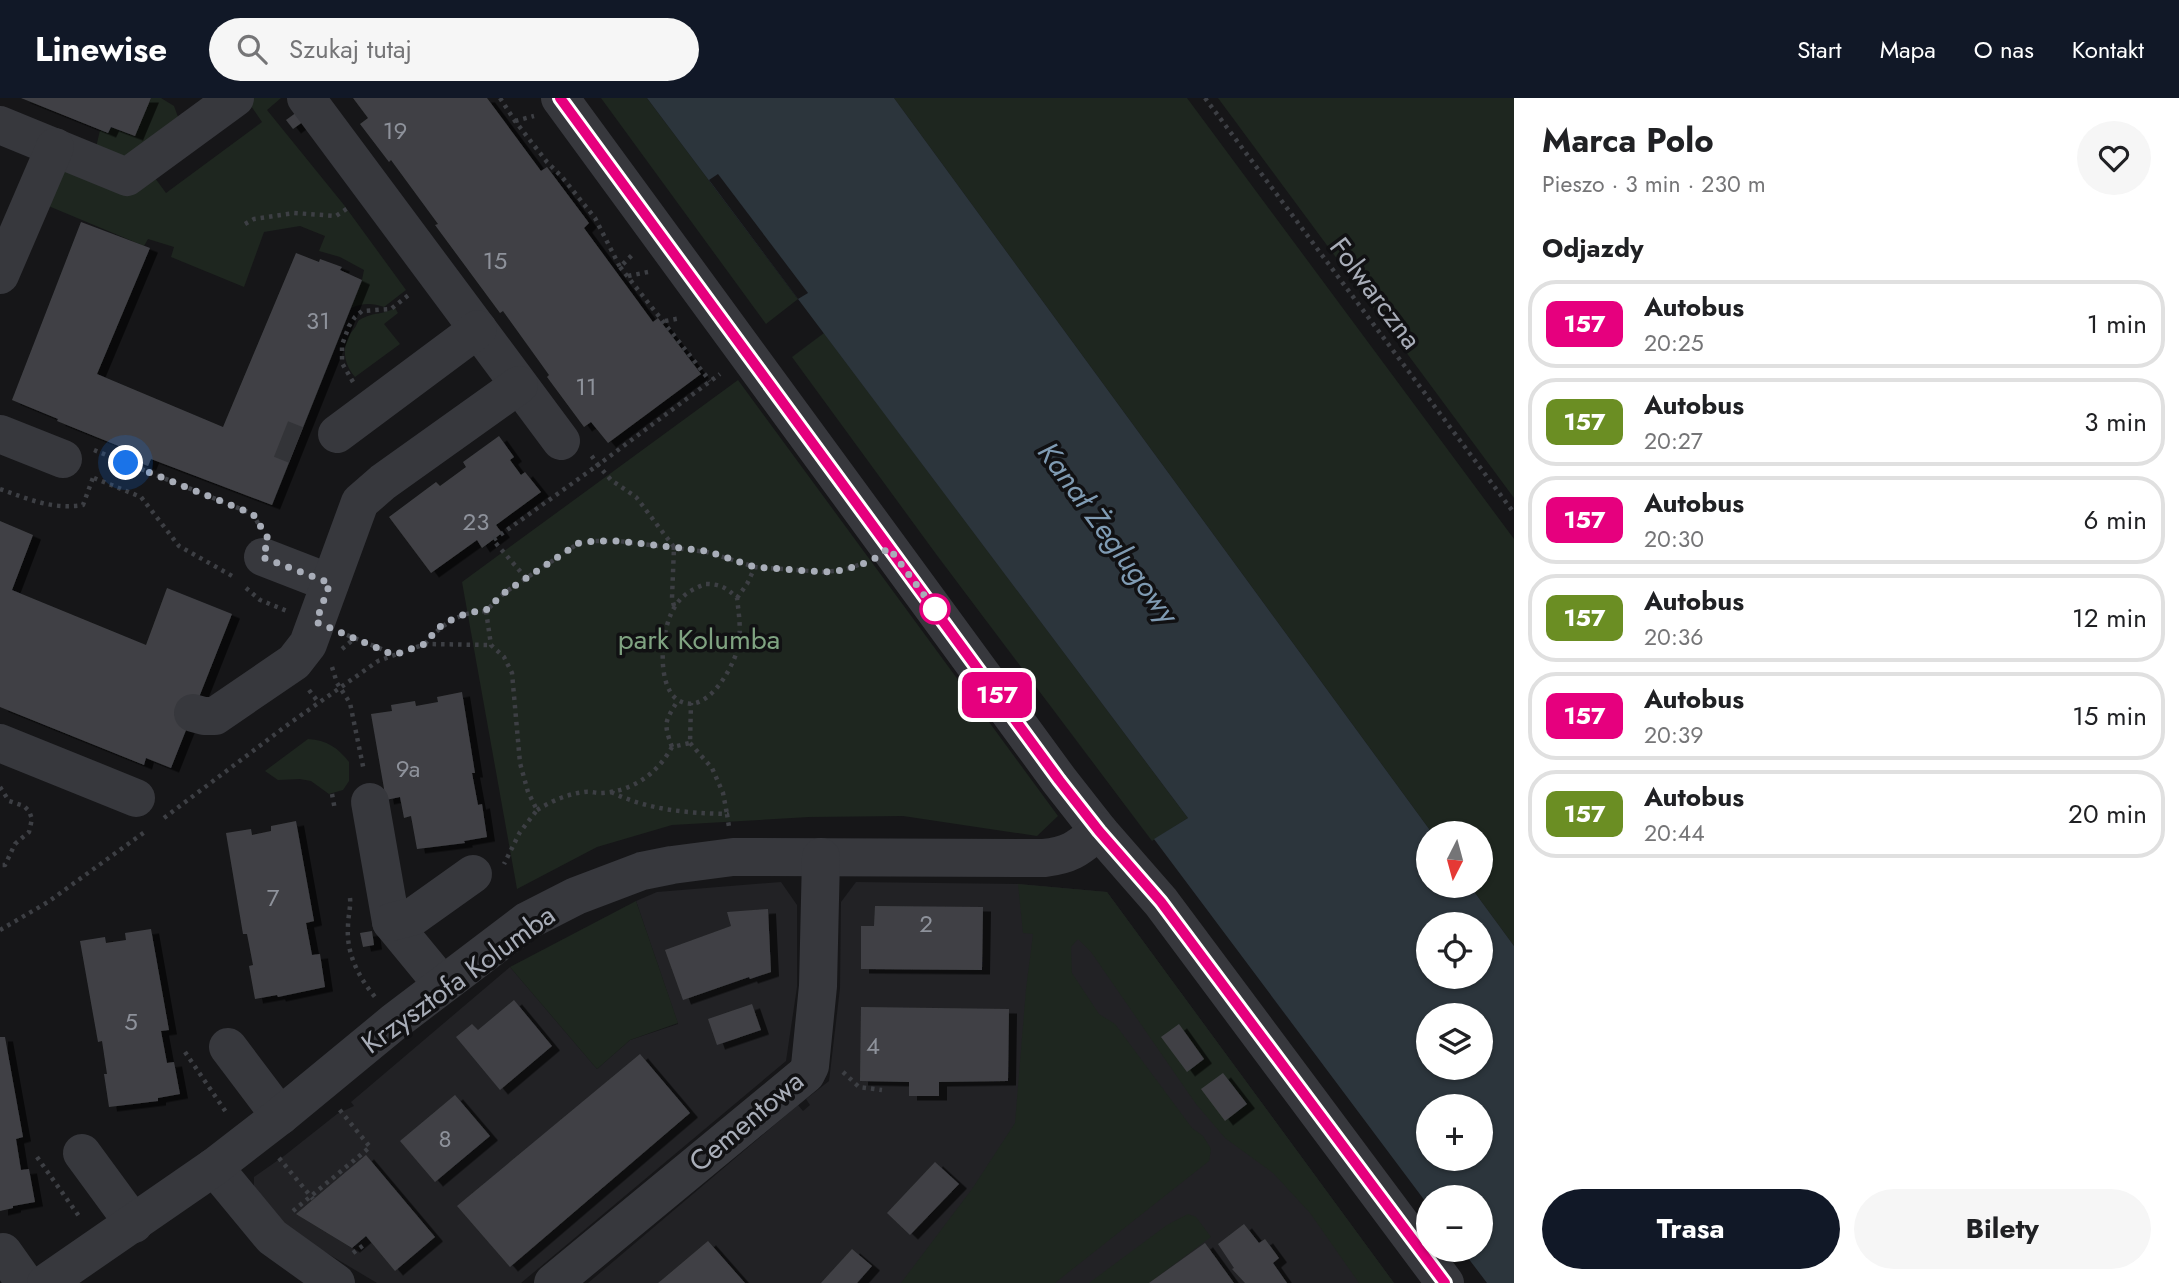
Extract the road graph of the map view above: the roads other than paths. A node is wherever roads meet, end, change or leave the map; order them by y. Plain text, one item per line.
1 (235, 98) edge
2 (306, 98) edge
3 (549, 106) edge
4 (0, 125) edge
5 (55, 147) junction
6 (0, 275) edge
7 (478, 329) junction
8 (519, 385) junction
9 (0, 434) edge
10 (337, 434) dead end
11 (561, 442) dead end
12 (82, 461) road end
13 (262, 557) road end
14 (330, 583) junction
15 (193, 713) dead end
16 (0, 743) edge
17 (370, 802) road end
18 (150, 815) road end
19 (1099, 831) junction
20 (821, 858) junction
21 (487, 873) road end
22 (391, 922) junction
23 (442, 984) junction
24 (228, 1047) dead end
25 (280, 1116) junction
26 (82, 1153) dead end
27 (214, 1167) junction
28 (134, 1224) junction
29 (4, 1252) dead end
30 (25, 1283) edge
31 (46, 1283) edge
32 (336, 1283) edge
33 (553, 1283) edge
34 (1445, 1283) edge

1 - 5 street
2 - 7 street
3 - 19 street
4 - 5 street
5 - 6 street
7 - 8 street
7 - 10 street
8 - 11 street
8 - 14 street
9 - 12 street
13 - 14 street
14 - 15 street
16 - 18 street
17 - 22 street
19 - 20 street, Krzysztofa Kolumba
19 - 34 street
20 - 23 street, Krzysztofa Kolumba
20 - 33 street, Cementowa
21 - 22 street
22 - 23 street
23 - 25 street, Krzysztofa Kolumba
24 - 25 street
25 - 27 street, Krzysztofa Kolumba
26 - 28 street
27 - 28 street, Krzysztofa Kolumba
27 - 32 street
28 - 31 street, Krzysztofa Kolumba
29 - 30 street

